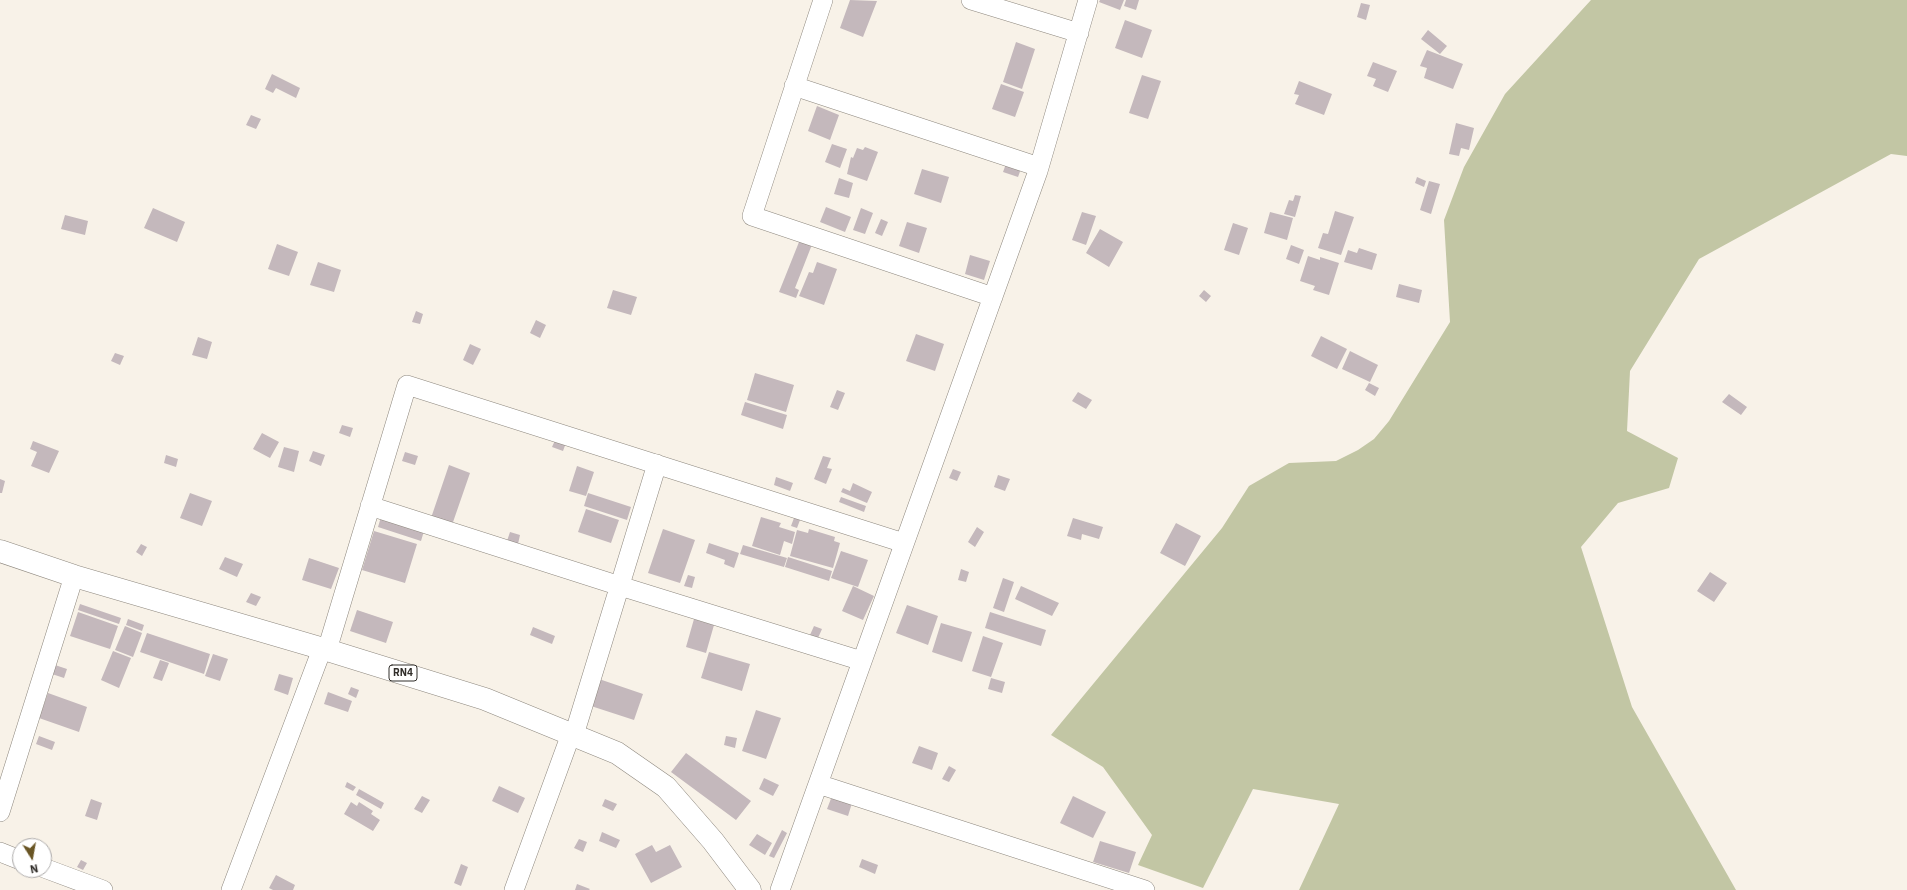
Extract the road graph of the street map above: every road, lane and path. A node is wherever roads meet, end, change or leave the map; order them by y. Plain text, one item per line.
1 (823, 0) edge
2 (971, 0) edge
3 (1088, 0) edge
4 (1079, 33) junction
5 (794, 86) junction
6 (1039, 167) junction
7 (993, 297) junction
8 (657, 464) junction
9 (370, 506) junction
10 (904, 543) junction
11 (0, 551) edge
12 (74, 576) junction
13 (620, 586) junction
14 (325, 649) junction
15 (862, 661) junction
16 (572, 734) junction
17 (818, 784) junction
18 (0, 812) edge
19 (0, 852) edge
20 (12, 857) edge
21 (52, 871) edge
22 (103, 890) edge
23 (231, 890) edge
24 (514, 890) edge
25 (750, 890) edge
26 (780, 890) edge
27 (1145, 890) edge

1 - 5 street
2 - 4 street
3 - 4 street
4 - 6 street
5 - 6 street
5 - 7 street
6 - 7 street
7 - 10 street
8 - 9 street
8 - 10 street
8 - 13 street
9 - 13 street
9 - 14 street
10 - 15 street
11 - 12 highway, RN4
12 - 14 highway, RN4
12 - 18 street
13 - 15 street
13 - 16 street
14 - 16 highway, RN4
14 - 23 street
15 - 17 street
16 - 24 street
16 - 25 highway, RN4
17 - 26 street
17 - 27 street
19 - 20 street
21 - 22 street

